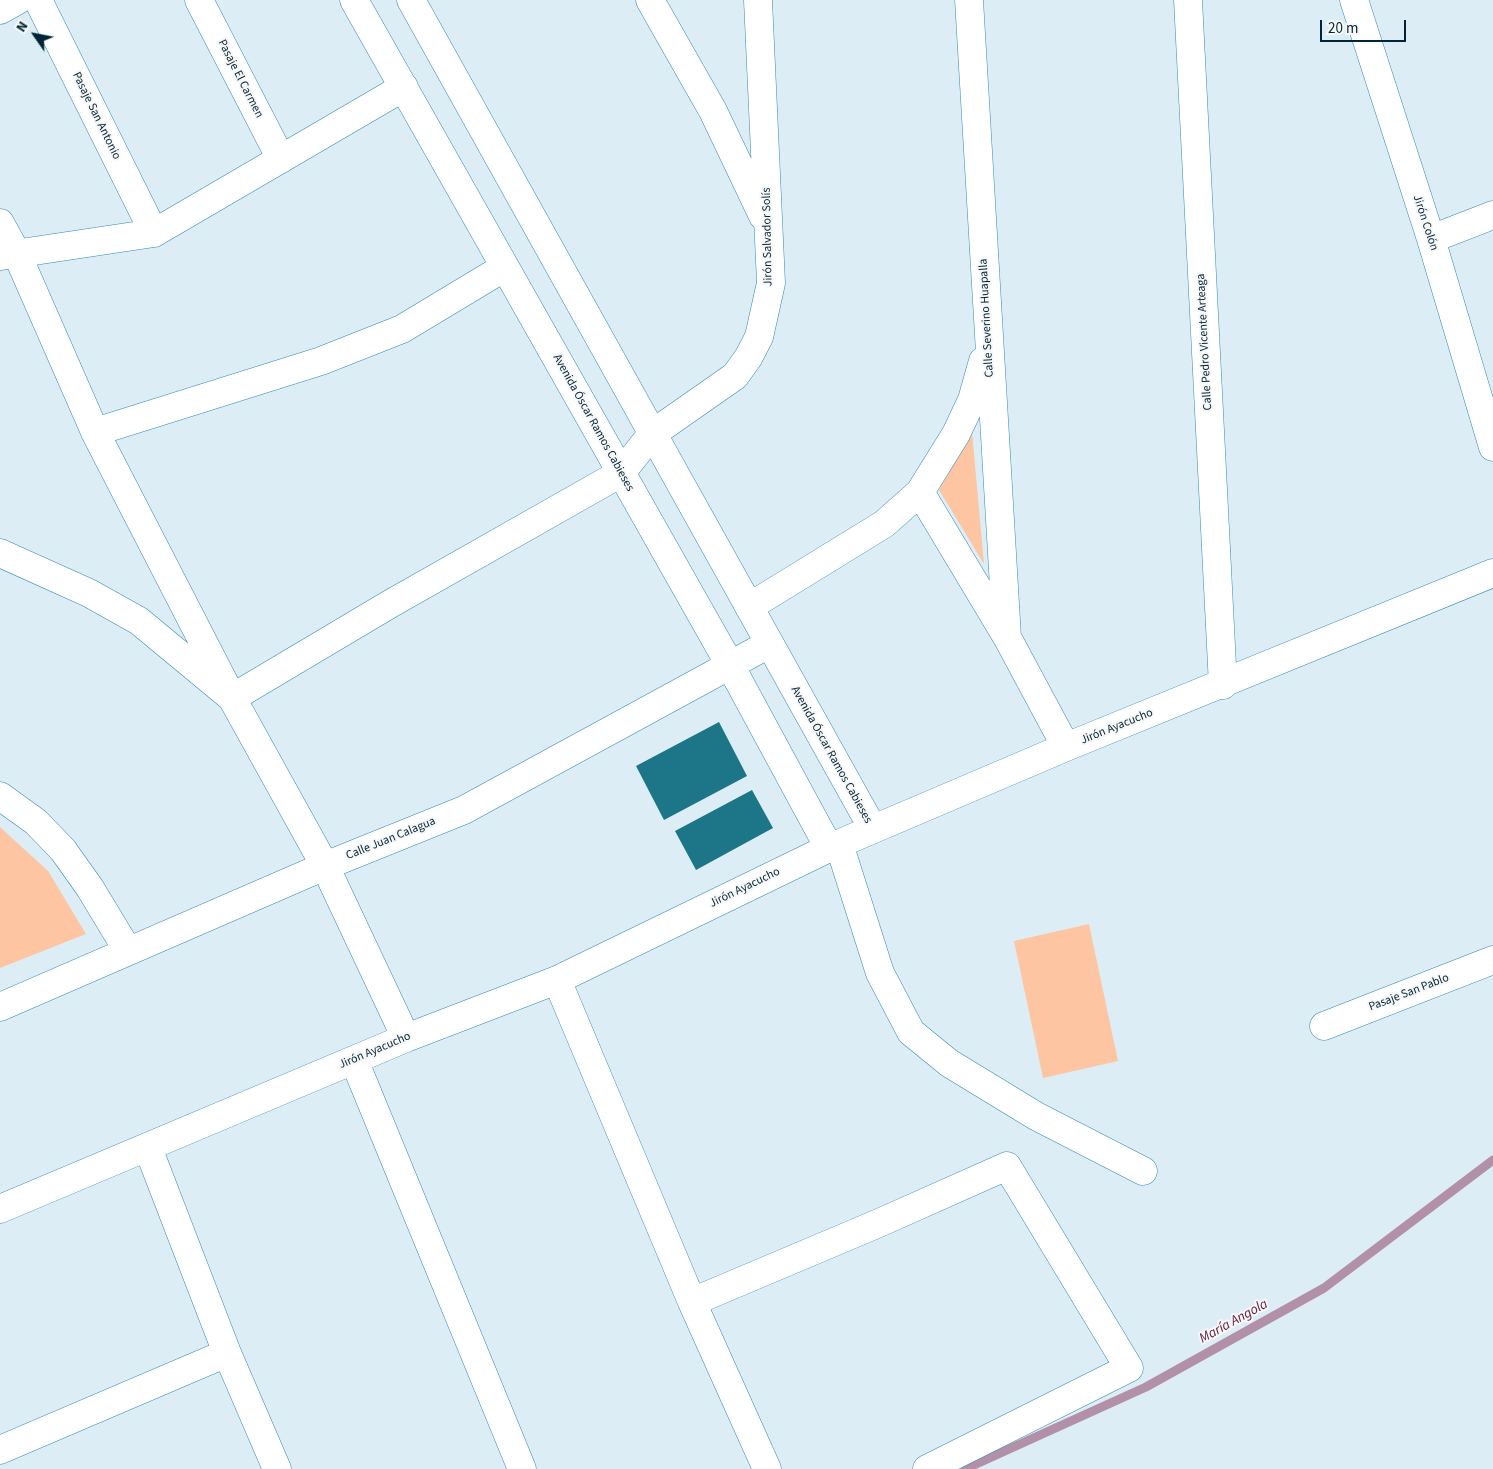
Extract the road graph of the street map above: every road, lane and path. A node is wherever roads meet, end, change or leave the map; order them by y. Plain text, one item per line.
1 (18, 0) edge
2 (38, 0) edge
3 (200, 0) edge
4 (354, 0) edge
5 (411, 0) edge
6 (650, 0) edge
7 (758, 0) edge
8 (969, 0) edge
9 (1188, 0) edge
10 (1354, 0) edge
11 (0, 10) edge
12 (404, 87) junction
13 (281, 159) junction
14 (1493, 214) edge
15 (0, 222) edge
16 (768, 226) junction
17 (154, 233) junction
18 (1431, 239) junction
19 (9, 255) edge
20 (505, 267) junction
21 (989, 343) junction
22 (95, 432) junction
23 (652, 434) junction
24 (1493, 448) edge
25 (621, 473) junction
26 (920, 492) junction
27 (0, 553) edge
28 (1493, 573) edge
29 (748, 607) junction
30 (1007, 637) junction
31 (769, 644) junction
32 (730, 665) junction
33 (1223, 684) junction
34 (232, 698) junction
35 (1066, 747) junction
36 (0, 796) edge
37 (873, 829) junction
38 (834, 846) junction
39 (325, 866) junction
40 (128, 951) junction
41 (1493, 960) edge
42 (557, 980) junction
43 (0, 1007) edge
44 (1324, 1026) dead end
45 (406, 1038) junction
46 (354, 1060) junction
47 (148, 1148) junction
48 (1142, 1172) dead end
49 (0, 1209) edge
50 (692, 1302) junction
51 (227, 1352) junction
52 (0, 1450) edge
53 (277, 1469) edge
54 (522, 1469) edge
55 (767, 1469) edge
56 (928, 1469) edge

1 - 11 street
2 - 17 street, Pasaje San Antonio
3 - 13 street, Pasaje El Carmen
4 - 12 street, Avenida Óscar Ramos Cabieses
5 - 23 street, Avenida Óscar Ramos Cabieses
6 - 16 street
7 - 16 street, Jirón Salvador Solís
8 - 21 street, Calle Severino Huapalla
9 - 33 street, Calle Pedro Vicente Arteaga
10 - 18 street, Jirón Colón
12 - 13 street
12 - 20 street, Avenida Óscar Ramos Cabieses
13 - 17 street
14 - 18 street
15 - 19 street
16 - 23 street, Jirón Salvador Solís
17 - 19 street
18 - 24 street, Jirón Colón
19 - 22 street
20 - 22 street
20 - 25 street, Avenida Óscar Ramos Cabieses
21 - 26 street
21 - 30 street, Calle Severino Huapalla
22 - 34 street
23 - 25 street, Jirón Salvador Solís
23 - 29 street, Avenida Óscar Ramos Cabieses
25 - 32 street, Avenida Óscar Ramos Cabieses
25 - 34 street
26 - 29 street
26 - 30 street
27 - 34 street
28 - 33 street, Jirón Ayacucho
29 - 31 street, Avenida Óscar Ramos Cabieses
30 - 35 street
31 - 32 street, Calle Juan Calagua
31 - 37 street, Avenida Óscar Ramos Cabieses
32 - 38 street, Avenida Óscar Ramos Cabieses
32 - 39 street, Calle Juan Calagua
33 - 35 street, Jirón Ayacucho
34 - 39 street
35 - 37 street, Jirón Ayacucho
36 - 40 street
37 - 38 street, Jirón Ayacucho
38 - 42 street, Jirón Ayacucho
38 - 48 street, Avenida Óscar Ramos Cabieses
39 - 40 street, Calle Juan Calagua
39 - 45 street
40 - 43 street, Calle Juan Calagua
41 - 44 street, Pasaje San Pablo
42 - 45 street, Jirón Ayacucho
42 - 50 street
45 - 46 street, Jirón Ayacucho
46 - 47 street, Jirón Ayacucho
46 - 54 street
47 - 49 street, Jirón Ayacucho
47 - 51 street
50 - 55 street
50 - 56 street
51 - 52 street
51 - 53 street

